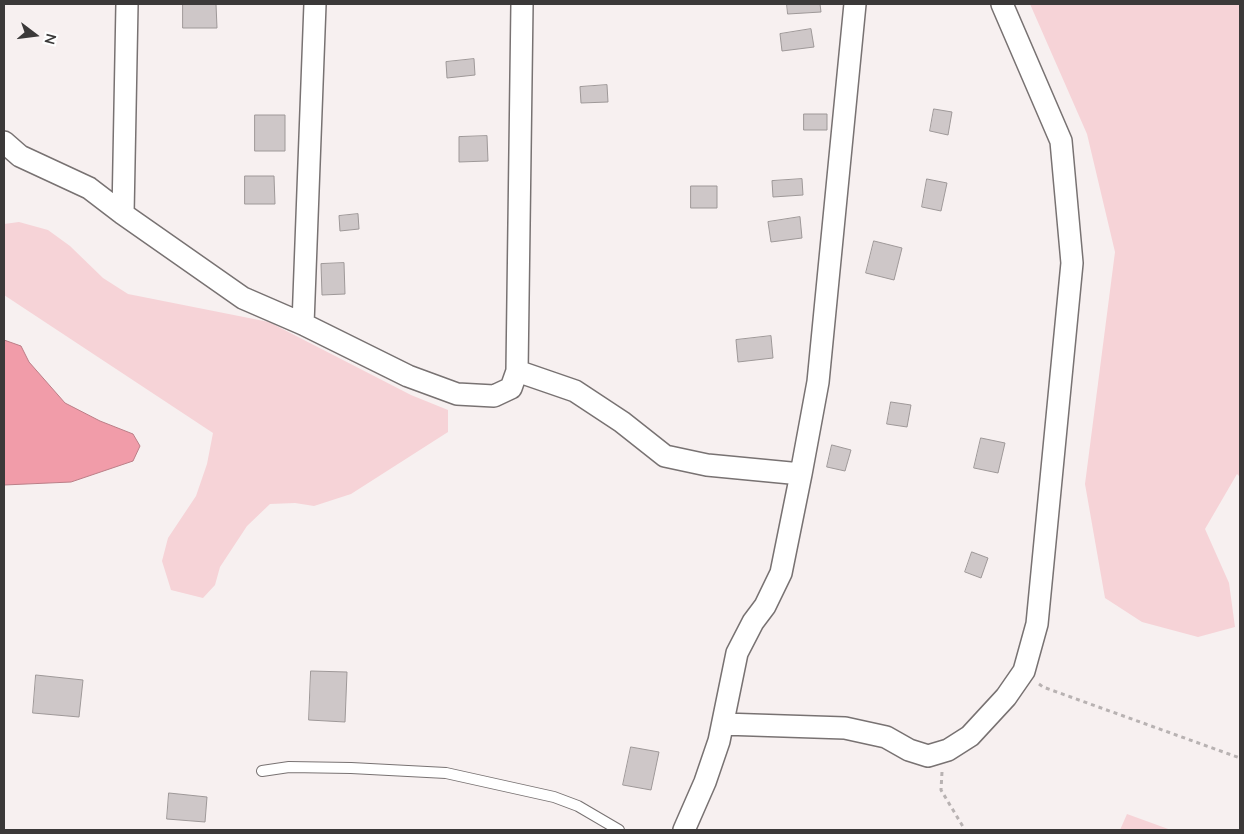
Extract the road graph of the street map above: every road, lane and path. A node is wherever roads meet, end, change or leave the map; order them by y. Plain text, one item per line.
1 (127, 4) edge
2 (315, 4) edge
3 (522, 4) edge
4 (855, 4) edge
5 (1002, 4) edge
6 (4, 142) edge
7 (123, 214) junction
8 (304, 324) junction
9 (518, 371) junction
10 (801, 474) junction
11 (1024, 670) junction
12 (723, 724) junction
13 (942, 752) junction
14 (1240, 758) edge
15 (262, 771) dead end
16 (619, 830) edge
17 (684, 830) edge
18 (965, 830) edge

1 - 7 street
2 - 8 street
3 - 9 street
4 - 10 street
5 - 11 street
6 - 7 street
7 - 8 street
8 - 9 street
9 - 10 street
10 - 12 street
11 - 13 street
11 - 14 path
12 - 13 street
12 - 17 street
13 - 18 path
15 - 16 lane

